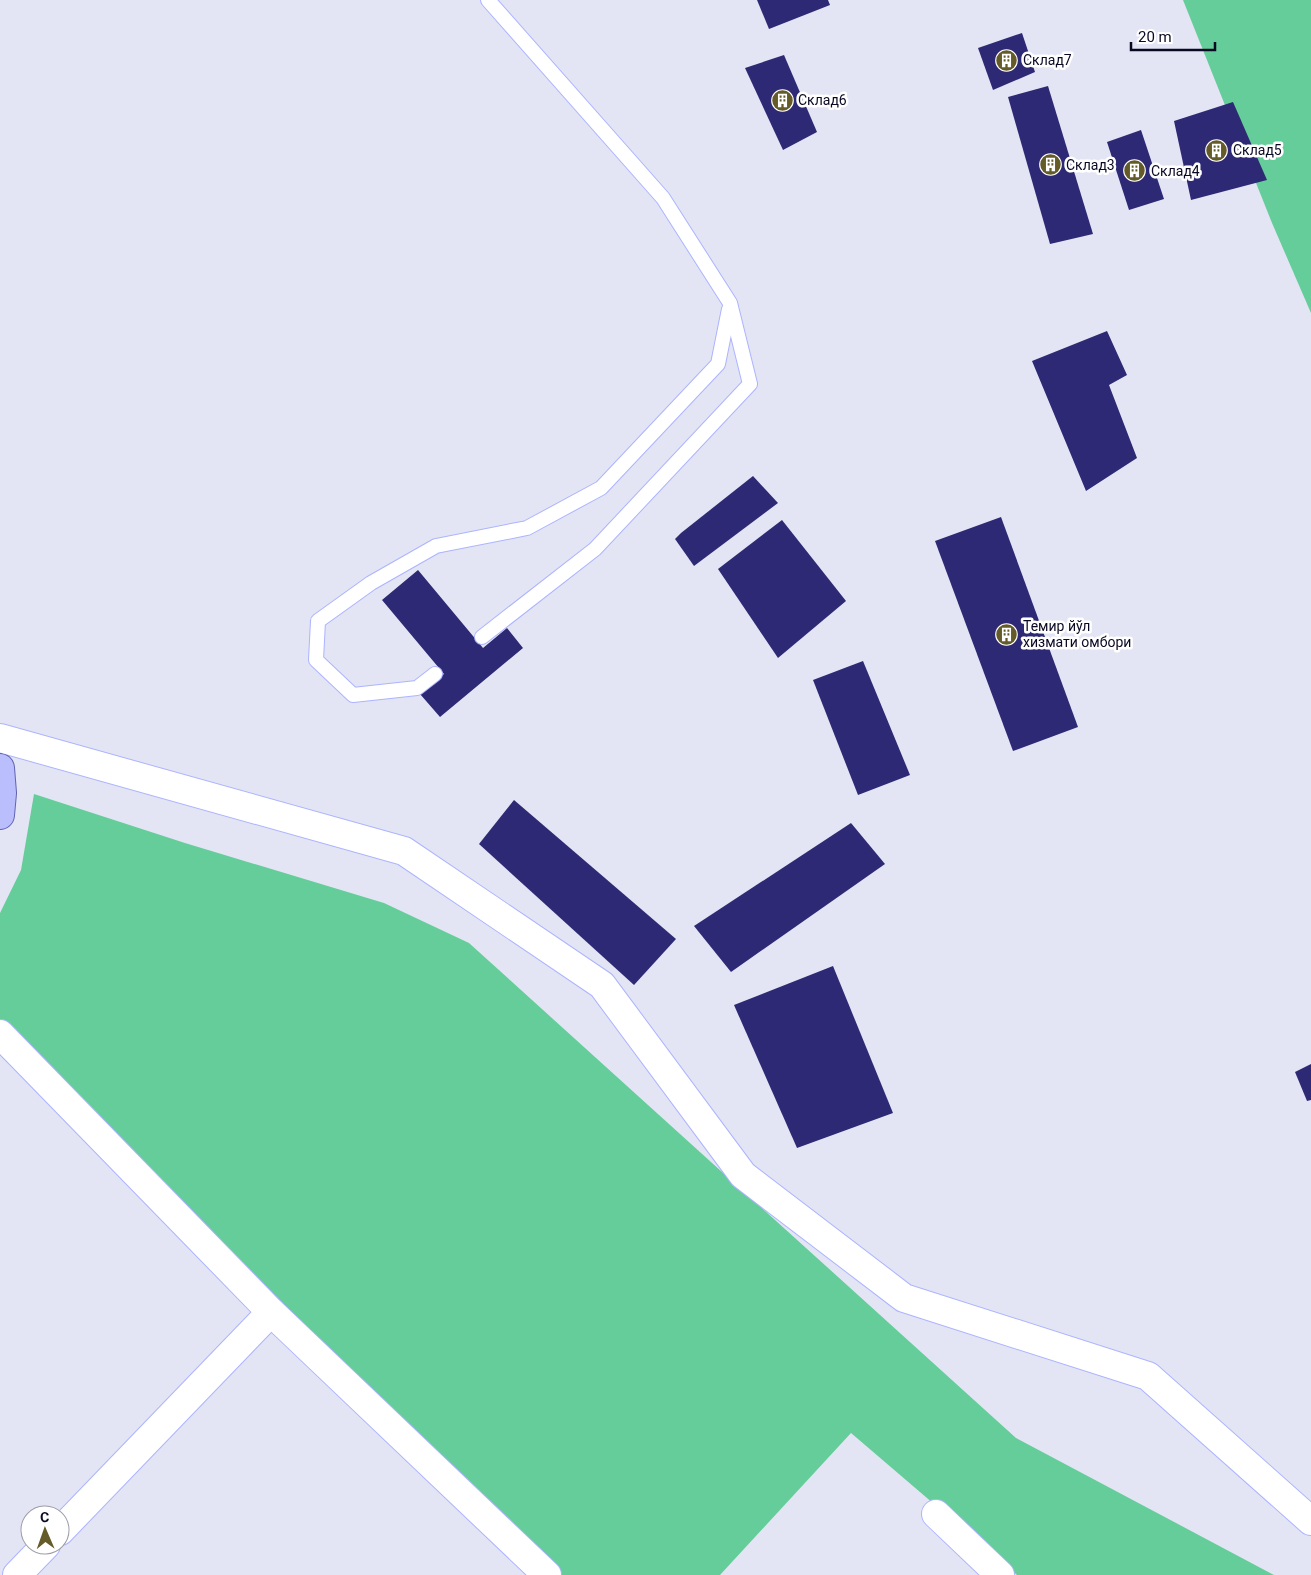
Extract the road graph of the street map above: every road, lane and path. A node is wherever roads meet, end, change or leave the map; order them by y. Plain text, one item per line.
1 (488, 0) edge
2 (730, 303) junction
3 (482, 637) dead end
4 (434, 674) dead end
5 (0, 738) edge
6 (0, 768) edge
7 (0, 815) edge
8 (0, 1034) edge
9 (271, 1312) junction
10 (936, 1514) dead end
11 (70, 1521) edge
12 (1311, 1521) edge
13 (36, 1555) edge
14 (17, 1575) edge
15 (547, 1575) edge
16 (1000, 1575) edge

1 - 2 lane
2 - 3 lane
2 - 4 lane
5 - 12 street
6 - 7 main road
8 - 9 street
9 - 11 street
9 - 15 street
10 - 16 street
13 - 14 street

